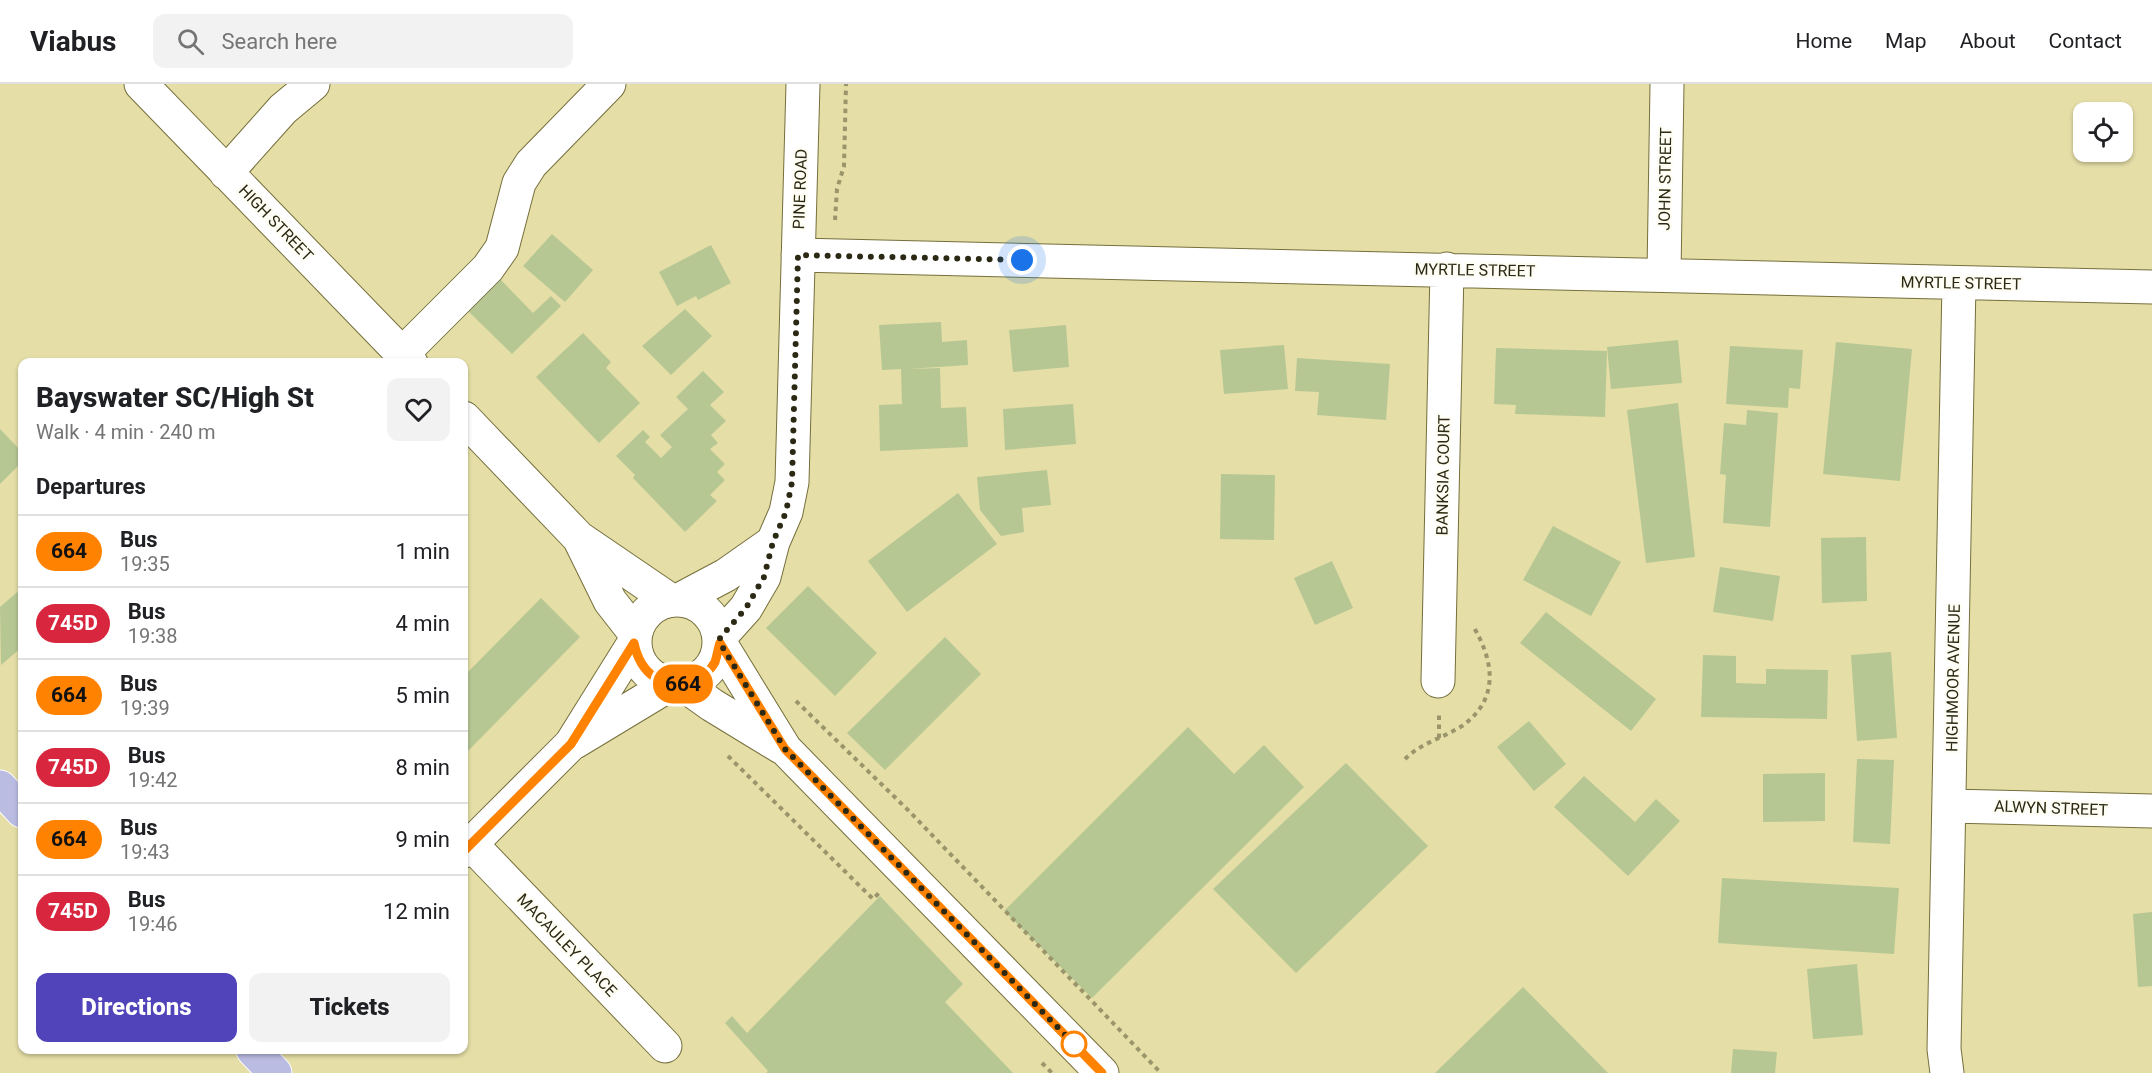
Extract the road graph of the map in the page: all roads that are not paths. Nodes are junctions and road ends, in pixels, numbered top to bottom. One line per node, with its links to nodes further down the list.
1 (141, 84): 6 (street, HIGH STREET)
2 (313, 84): 6 (street)
3 (609, 84): 13 (street)
4 (803, 84): 7 (street, PINE ROAD)
5 (1667, 84): 9 (street, JOHN STREET)
6 (226, 173): 12 (street, HIGH STREET)
7 (798, 255): 8 (street, MYRTLE STREET); 16 (street, PINE ROAD)
8 (1447, 269): 9 (street, MYRTLE STREET); 20 (street, BANKSIA COURT)
9 (1664, 274): 10 (street, MYRTLE STREET)
10 (1959, 283): 11 (street, MYRTLE STREET); 25 (street, HIGHMOOR AVENUE)
11 (2152, 287)
12 (405, 358)
13 (407, 358)
14 (468, 422): 15 (street)
15 (579, 538): 17 (street); 18 (street)
16 (773, 542): 17 (street); 19 (street, PINE ROAD)
17 (674, 600): 18 (street); 19 (street)
18 (635, 638): 21 (street); 22 (street)
19 (720, 641): 21 (street); 23 (street)
20 (1438, 681)
21 (677, 684): 22 (street); 23 (street)
22 (571, 744): 28 (street)
23 (785, 749): 31 (street)
24 (0, 787): 26 (main road)
25 (1950, 806): 27 (street, ALWYN STREET); 32 (street, HIGHMOOR AVENUE)
26 (18, 807)
27 (2152, 811)
28 (468, 847)
29 (468, 849): 30 (street, MACAULEY PLACE)
30 (665, 1046)
31 (1102, 1073)
32 (1947, 1073)

